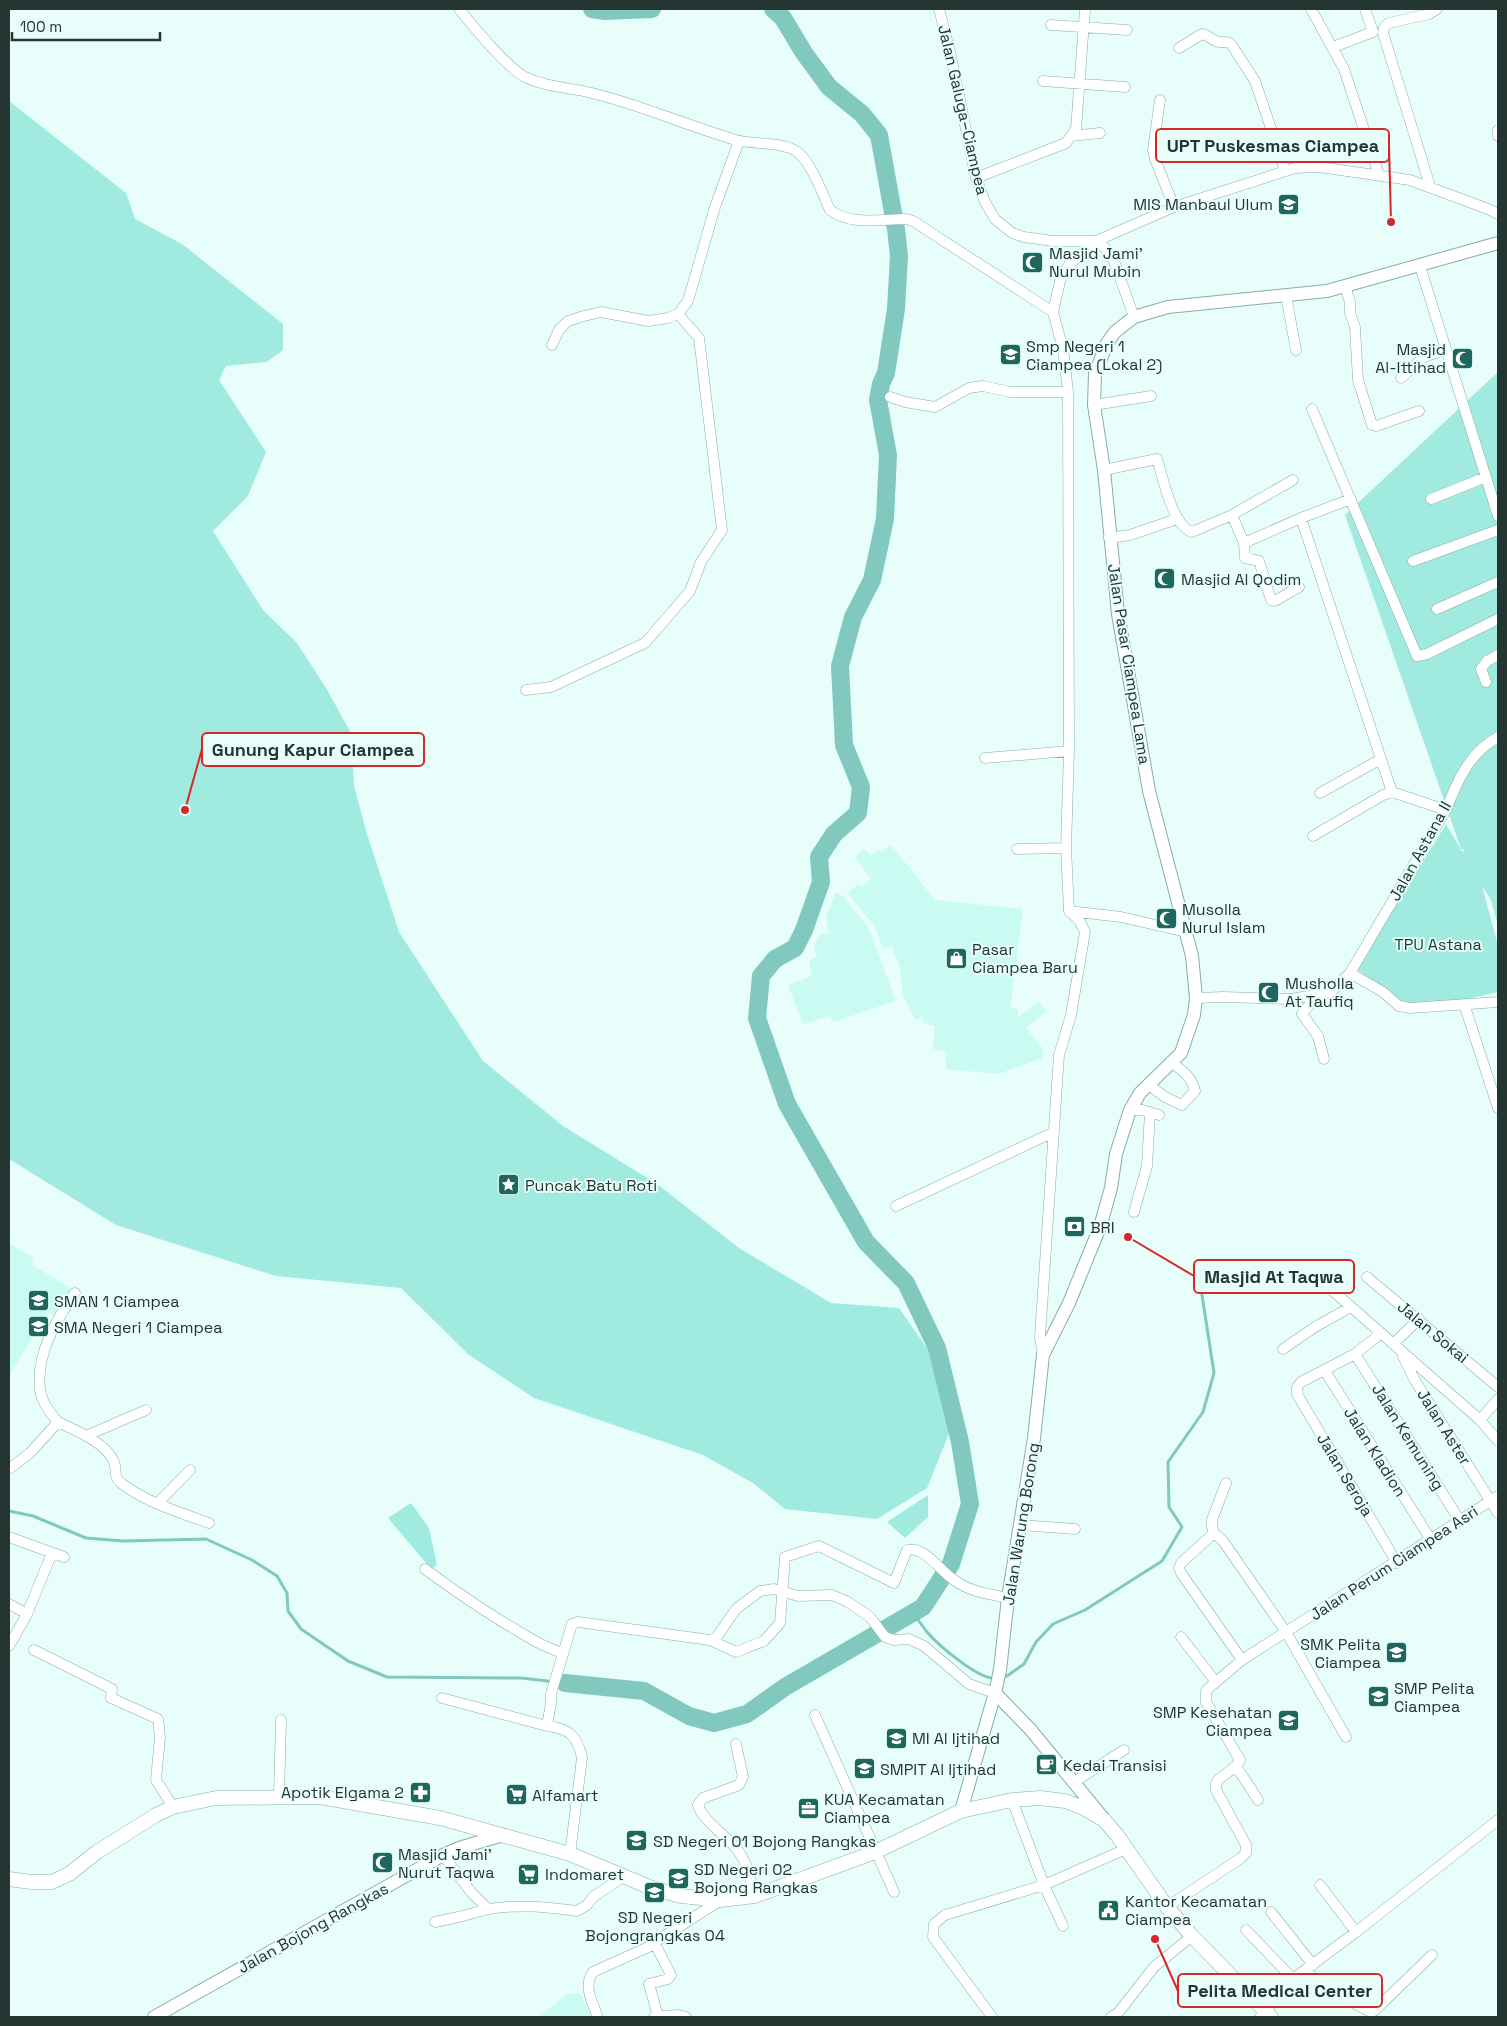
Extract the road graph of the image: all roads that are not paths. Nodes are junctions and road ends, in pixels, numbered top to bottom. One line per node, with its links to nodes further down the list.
1 (459, 9): 20 (street)
2 (939, 9): 23 (street, Jalan Galuga–Ciampea)
3 (1085, 9): 8 (street)
4 (1311, 9): 10 (street)
5 (1365, 9): 10 (street)
6 (1437, 9): 24 (street)
7 (1052, 24): 8 (street)
8 (1084, 26): 9 (street); 13 (street)
9 (1127, 30)
10 (1333, 47): 22 (street)
11 (1179, 48): 21 (street)
12 (1042, 81): 13 (street)
13 (1080, 83): 14 (street); 18 (street)
14 (1125, 87)
15 (1160, 100): 25 (street)
16 (1498, 130): 19 (street)
17 (1100, 133): 18 (street)
18 (1071, 136): 23 (street)
19 (1498, 136)
20 (739, 141): 33 (street); 34 (street)
21 (1285, 170): 22 (street, Jalan Galuga–Ciampea); 25 (street, Jalan Galuga–Ciampea)
22 (1379, 175): 24 (street, Jalan Galuga–Ciampea)
23 (976, 178): 28 (street, Jalan Galuga–Ciampea)
24 (1430, 186): 26 (street, Jalan Galuga–Ciampea)
25 (1174, 207): 28 (street, Jalan Galuga–Ciampea)
26 (1493, 207): 27 (street, Jalan Galuga–Ciampea)
27 (1498, 214)
28 (1097, 240): 33 (street); 35 (street)
29 (1498, 243): 30 (main road, Jalan Pasar Ciampea Lama)
30 (1420, 266): 31 (main road, Jalan Pasar Ciampea Lama); 37 (street)
31 (1345, 286): 32 (main road, Jalan Pasar Ciampea Lama); 45 (street)
32 (1286, 296): 35 (main road, Jalan Pasar Ciampea Lama); 38 (street)
33 (1053, 312): 40 (street)
34 (678, 314): 36 (street); 65 (street)
35 (1134, 317): 43 (main road, Jalan Pasar Ciampea Lama)
36 (552, 345)
37 (1446, 349): 39 (street); 47 (street)
38 (1296, 350)
39 (1402, 378)
40 (1068, 392): 42 (street); 67 (street)
41 (1151, 396): 43 (street)
42 (890, 397)
43 (1094, 405): 46 (main road, Jalan Pasar Ciampea Lama)
44 (1312, 409): 49 (street)
45 (1418, 412)
46 (1104, 470): 54 (street); 56 (main road, Jalan Pasar Ciampea Lama)
47 (1486, 477): 50 (street); 51 (street)
48 (1293, 480): 52 (street)
49 (1351, 499): 53 (street); 62 (street)
50 (1431, 499)
51 (1498, 513)
52 (1232, 515): 54 (street); 57 (street)
53 (1301, 518): 57 (street); 69 (street)
54 (1177, 519): 56 (street)
55 (1498, 530): 58 (street)
56 (1109, 538): 77 (main road, Jalan Pasar Ciampea Lama)
57 (1244, 543): 60 (street)
58 (1413, 561)
59 (1498, 582): 61 (street)
60 (1299, 587)
61 (1437, 609)
62 (1498, 619)
63 (1498, 656): 64 (street)
64 (1486, 682)
65 (526, 690)
66 (1498, 737): 72 (street, Jalan Astana II)
67 (1068, 751): 68 (street); 74 (street)
68 (986, 758)
69 (1381, 759): 70 (street); 71 (street)
70 (1392, 792): 72 (street); 73 (street)
71 (1320, 793)
72 (1446, 810): 78 (street, Jalan Astana II)
73 (1313, 836)
74 (1066, 848): 75 (street); 76 (street)
75 (1018, 849)
76 (1069, 911): 77 (street); 88 (street)
77 (1186, 932): 80 (main road, Jalan Pasar Ciampea Lama)
78 (1350, 973): 79 (street, Jalan Astana II); 82 (street)
79 (1319, 993): 80 (street); 83 (street)
80 (1196, 998): 84 (main road, Jalan Pasar Ciampea Lama)
81 (1498, 1002): 82 (street)
82 (1464, 1004): 86 (street)
83 (1324, 1059)
84 (1172, 1063): 85 (main road, Jalan Pasar Ciampea Lama); 85 (street)
85 (1149, 1085): 87 (main road, Jalan Pasar Ciampea Lama)
86 (1498, 1108)
87 (1130, 1110): 90 (street); 100 (main road, Jalan Pasar Ciampea Lama)
88 (1054, 1132): 89 (street); 100 (street)
89 (896, 1206)
90 (1134, 1212)
91 (1367, 1278): 95 (street, Jalan Sokai)
92 (1333, 1291): 94 (street)
93 (76, 1293): 106 (street)
94 (1351, 1307): 96 (street); 98 (street)
95 (1419, 1319): 97 (street); 102 (street, Jalan Sokai)
96 (1380, 1334): 97 (street); 99 (street)
97 (1396, 1348): 105 (street); 112 (street, Jalan Aster)
98 (1283, 1349)
99 (1355, 1354): 101 (street); 115 (street, Jalan Kemuning)
100 (1043, 1355): 117 (main road, Jalan Warung Borong)
101 (1325, 1371): 121 (street, Jalan Kladion); 124 (street, Jalan Seroja)
102 (1498, 1387)
103 (1498, 1399): 105 (street)
104 (146, 1410): 107 (street)
105 (1480, 1420): 108 (street)
106 (58, 1422): 107 (street); 109 (street)
107 (88, 1435): 113 (street)
108 (1498, 1441)
109 (9, 1469)
110 (190, 1470): 113 (street)
111 (1226, 1483): 119 (street)
112 (1494, 1498): 114 (street, Jalan Aster); 115 (street, Jalan Perum Ciampea Asri)
113 (157, 1504): 116 (street)
114 (1498, 1513)
115 (1460, 1521): 121 (street, Jalan Perum Ciampea Asri)
116 (209, 1523)
117 (1020, 1524): 118 (street); 127 (main road, Jalan Warung Borong)
118 (1075, 1529)
119 (1214, 1533): 130 (street); 136 (street)
120 (9, 1536): 122 (street)
121 (1429, 1536): 124 (street, Jalan Perum Ciampea Asri)
122 (52, 1553): 123 (street); 129 (street)
123 (64, 1557)
124 (1397, 1563): 130 (street, Jalan Perum Ciampea Asri)
125 (425, 1568): 135 (street)
126 (783, 1592): 127 (street); 132 (street); 132 (street); 138 (street)
127 (1008, 1598): 138 (main road, Jalan Warung Borong)
128 (9, 1604): 129 (street)
129 (26, 1614): 133 (street)
130 (1286, 1632): 136 (street, Jalan Perum Ciampea Asri); 143 (street)
131 (1181, 1637): 137 (street)
132 (710, 1640): 135 (street)
133 (9, 1646)
134 (34, 1650): 151 (street)
135 (563, 1653): 142 (street)
136 (1242, 1660): 137 (street, Jalan Perum Ciampea Asri)
137 (1215, 1681): 146 (street)
138 (996, 1693): 147 (main road); 152 (main road, Jalan Warung Borong)
139 (442, 1698): 142 (street)
140 (815, 1715): 157 (street)
141 (281, 1720): 148 (street)
142 (547, 1726): 158 (street)
143 (1346, 1737)
144 (736, 1744): 165 (street)
145 (1124, 1750): 147 (street)
146 (1236, 1766): 150 (street); 167 (street)
147 (1074, 1782): 153 (main road)
148 (279, 1796): 151 (highway); 155 (highway)
149 (1012, 1800): 152 (highway); 153 (highway); 162 (street)
150 (1258, 1800)
151 (174, 1807): 161 (highway)
152 (961, 1810): 157 (highway)
153 (1104, 1820): 156 (highway)
154 (1498, 1820): 173 (street)
155 (503, 1835): 158 (highway); 159 (main road, Jalan Bojong Rangkas)
156 (1126, 1849): 162 (street); 167 (highway)
157 (875, 1852): 164 (street); 165 (highway)
158 (570, 1854): 160 (highway)
159 (443, 1855): 168 (street); 182 (main road, Jalan Bojong Rangkas)
160 (624, 1876): 166 (highway); 168 (street)
161 (9, 1879)
162 (1044, 1885): 171 (street); 185 (street)
163 (1320, 1885): 173 (street)
164 (894, 1892)
165 (755, 1896): 166 (highway)
166 (721, 1900): 175 (street)
167 (1167, 1907): 174 (highway)
168 (488, 1909): 170 (street)
169 (1272, 1912): 177 (street)
170 (435, 1922)
171 (1063, 1926)
172 (1246, 1930): 178 (street)
173 (1356, 1932): 177 (street)
174 (1192, 1936): 180 (highway); 181 (street)
175 (655, 1944): 179 (street); 183 (street)
176 (1432, 1955): 177 (street)
177 (1309, 1968): 178 (street)
178 (1293, 1979): 180 (street)
179 (597, 2015)
180 (1265, 2015)
181 (1117, 2016)
182 (154, 2017)
183 (656, 2017): 184 (street)
184 (686, 2017)
185 (992, 2017)

